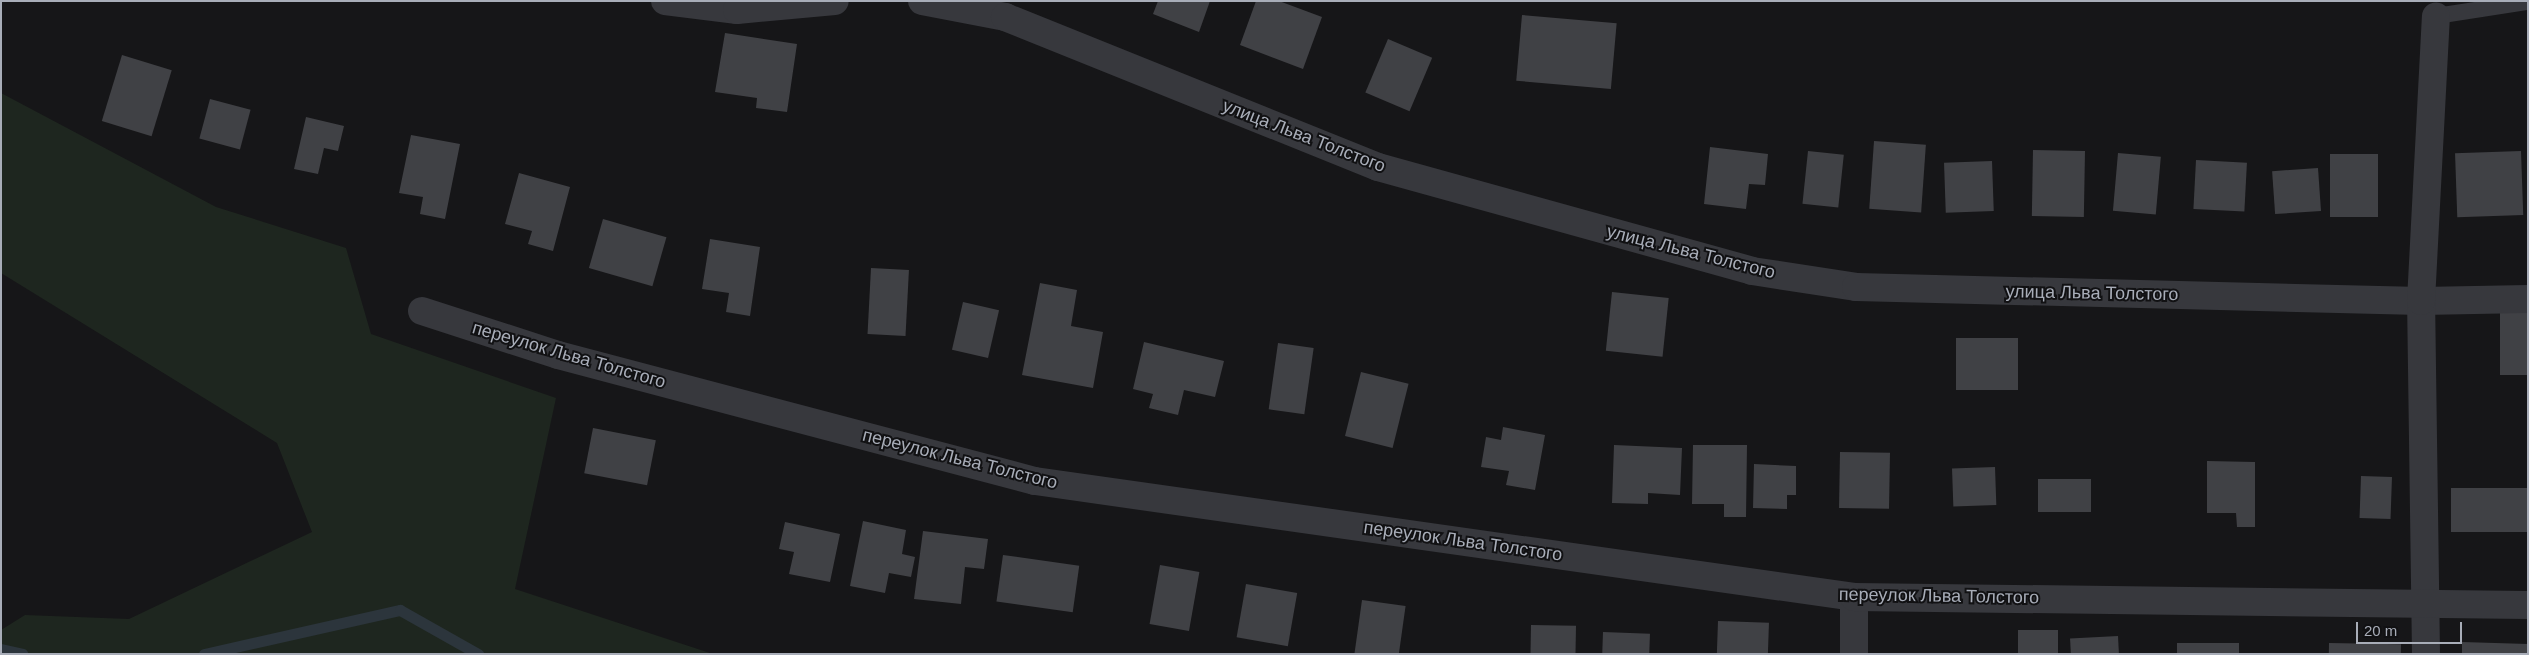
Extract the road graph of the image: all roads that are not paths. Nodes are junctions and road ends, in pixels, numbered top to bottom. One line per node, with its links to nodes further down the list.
1 (665, 1): 2 (street)
2 (835, 1)
3 (922, 1): 7 (street, улица Льва Толстого)
4 (2528, 2): 5 (lane)
5 (2436, 16): 7 (street)
6 (2528, 299): 7 (street, улица Льва Толстого)
7 (2421, 300): 10 (street)
8 (422, 311): 9 (street, переулок Льва Толстого)
9 (1854, 596): 10 (street, переулок Льва Толстого); 12 (street)
10 (2427, 603): 11 (street, переулок Льва Толстого); 13 (street)
11 (2528, 605)
12 (1854, 654)
13 (2426, 654)

